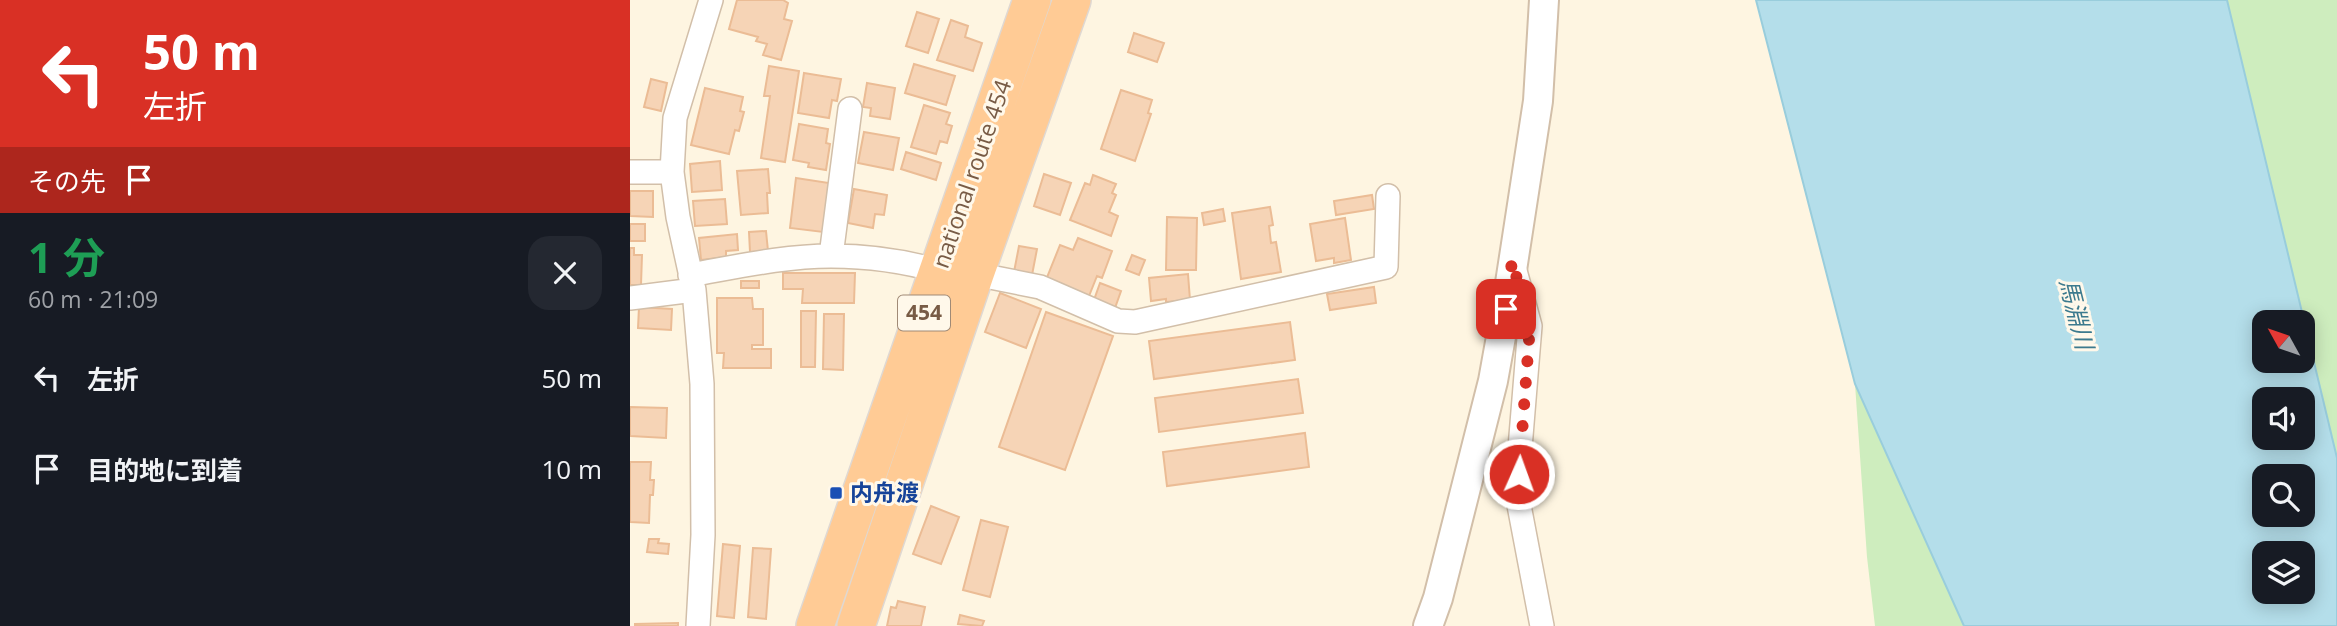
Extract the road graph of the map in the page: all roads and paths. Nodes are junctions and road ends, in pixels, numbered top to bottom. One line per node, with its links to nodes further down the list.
1 (711, 0): 7 (street)
2 (1032, 0): 11 (highway, national route 454 / 454)
3 (1072, 0): 12 (highway, national route 454 / 454)
4 (1544, 0): 10 (street)
5 (850, 109): 9 (street)
6 (630, 172): 7 (street)
7 (672, 172): 13 (street)
8 (1388, 196): 12 (street)
9 (831, 256): 11 (street); 13 (street)
10 (1512, 261): 18 (street); 19 (street)
11 (939, 271): 16 (highway, national route 454 / 454)
12 (975, 274): 17 (highway, national route 454 / 454)
13 (692, 282): 14 (street); 15 (street)
14 (630, 298)
15 (698, 626)
16 (815, 626)
17 (856, 626)
18 (1428, 626)
19 (1542, 626)

